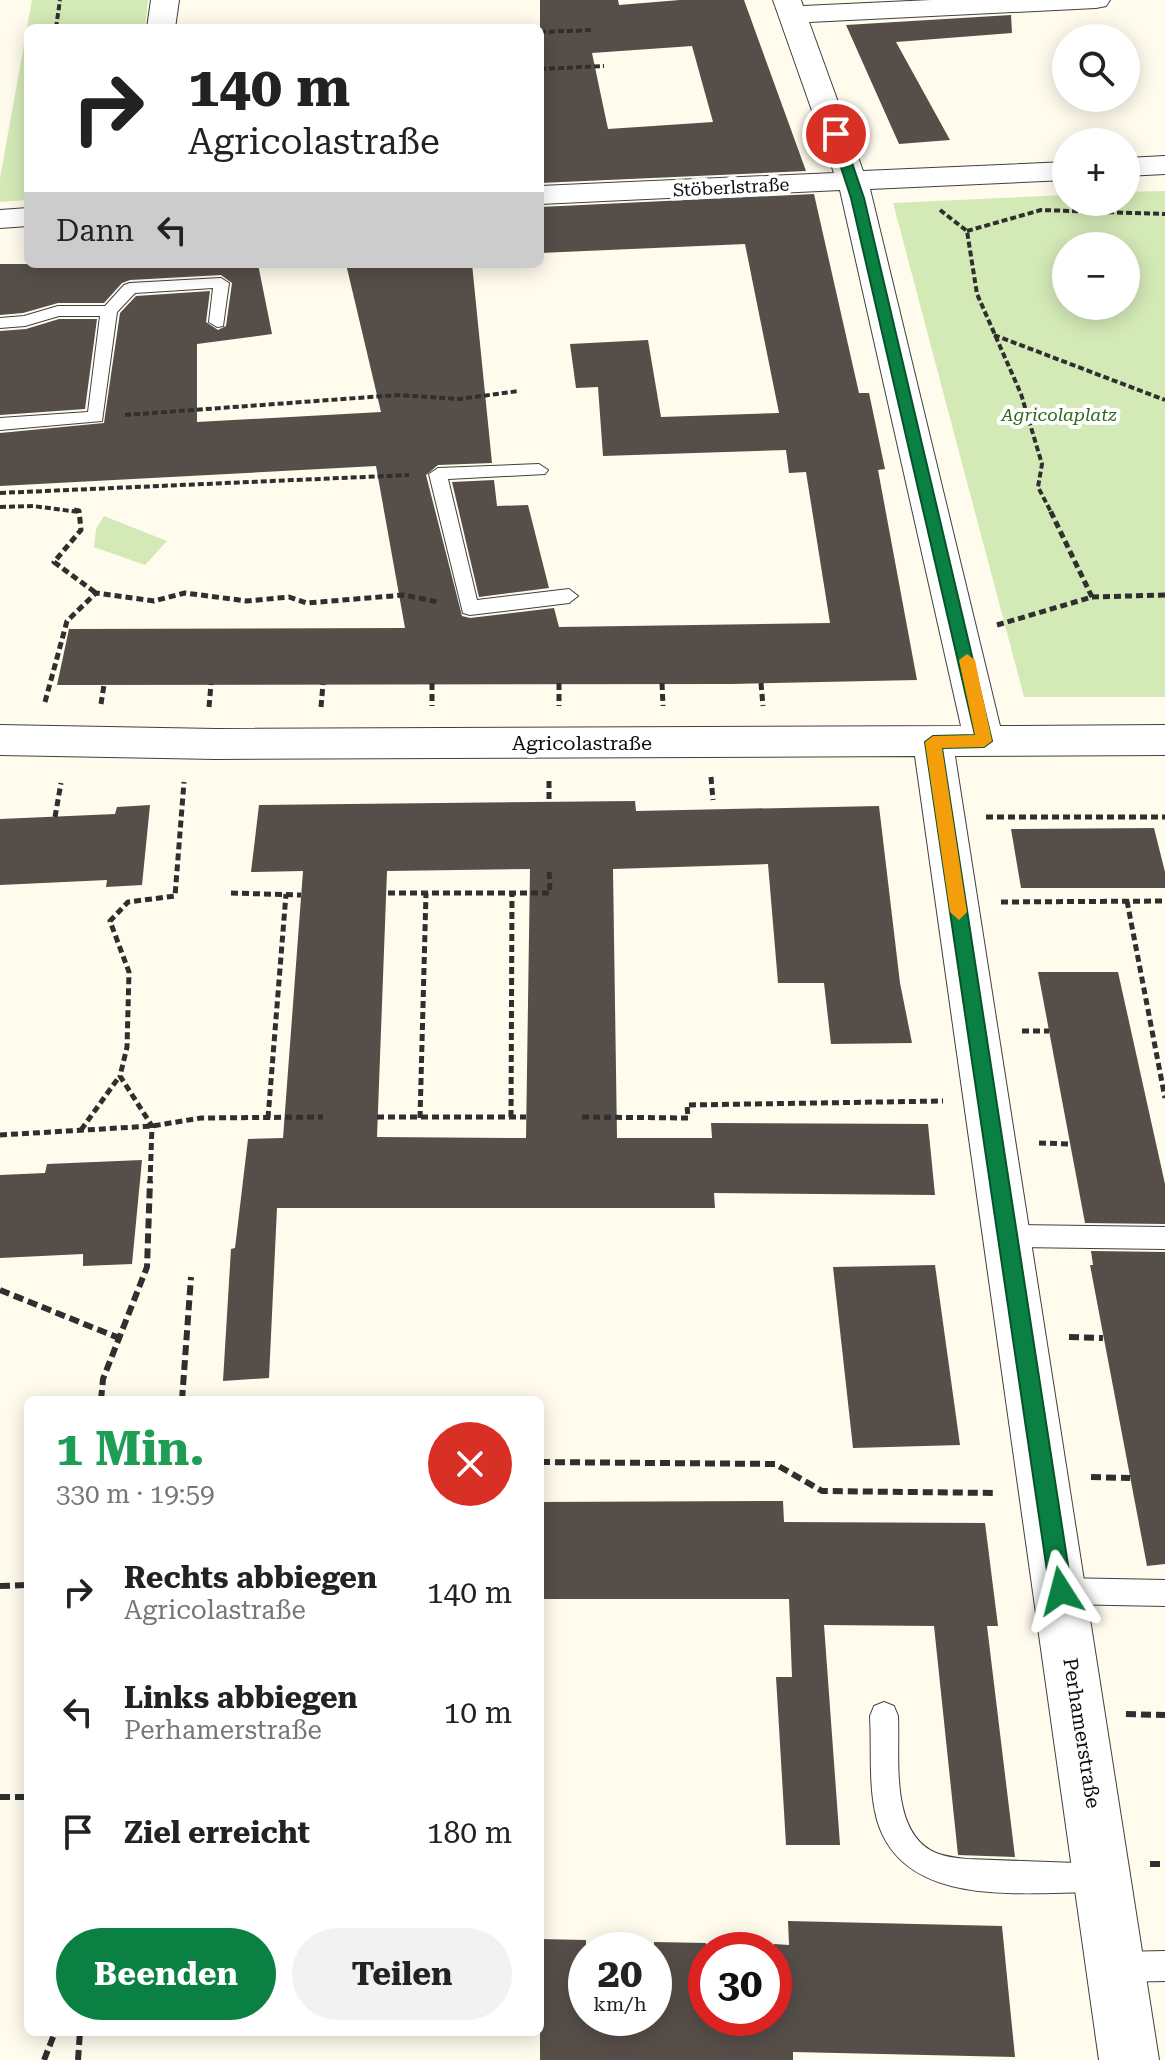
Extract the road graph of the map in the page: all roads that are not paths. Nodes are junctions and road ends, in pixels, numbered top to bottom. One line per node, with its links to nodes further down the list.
1 (165, 0): 4 (street)
2 (1096, 0): 3 (street)
3 (790, 8): 8 (street)
4 (162, 24)
5 (1165, 165): 6 (street)
6 (1140, 166)
7 (1052, 172): 8 (street, Stöberlstraße)
8 (853, 181): 9 (street, Stöberlstraße); 20 (street)
9 (544, 195)
10 (24, 217): 11 (street)
11 (0, 219)
12 (109, 311): 13 (lane); 14 (lane); 15 (lane)
13 (217, 322)
14 (0, 323)
15 (0, 424)
16 (539, 470): 17 (lane)
17 (569, 596)
18 (18, 739): 21 (street, Agricolastraße)
19 (1165, 740): 20 (street, Agricolastraße)
20 (984, 741): 21 (street, Agricolastraße)
21 (933, 742): 22 (street, Perhamerstraße)
22 (1007, 1236): 23 (lane); 24 (street, Perhamerstraße)
23 (1165, 1238)
24 (1061, 1591): 25 (lane); 27 (street, Perhamerstraße)
25 (1165, 1593)
26 (884, 1716): 27 (lane)
27 (1104, 1878): 28 (street, Perhamerstraße)
28 (1142, 1967): 29 (street, Perhamerstraße)
29 (1129, 2060)

